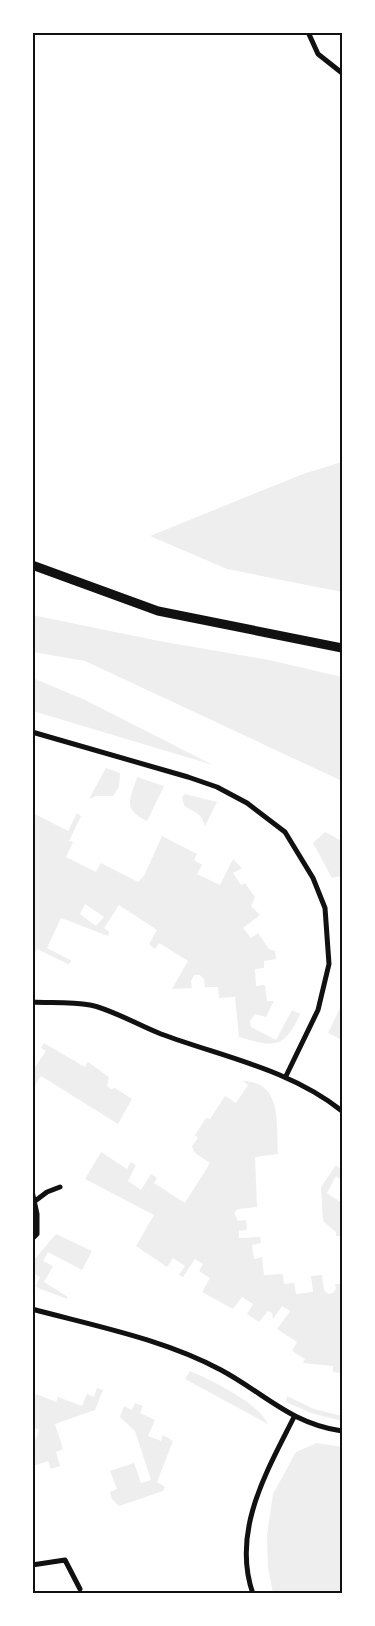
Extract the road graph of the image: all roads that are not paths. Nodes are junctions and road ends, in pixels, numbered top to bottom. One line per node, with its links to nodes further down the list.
1 (308, 32): 2 (street)
2 (342, 73)
3 (32, 564): 4 (street)
4 (342, 648)
5 (32, 732): 7 (street)
6 (32, 1002): 7 (street)
7 (286, 1076): 8 (street)
8 (342, 1111)
9 (60, 1187): 11 (street)
10 (32, 1191): 11 (street)
11 (36, 1201): 12 (street)
12 (32, 1239)
13 (32, 1309): 14 (street)
14 (294, 1417): 15 (street); 18 (street)
15 (342, 1431)
16 (32, 1565): 17 (street)
17 (80, 1589)
18 (253, 1594)

